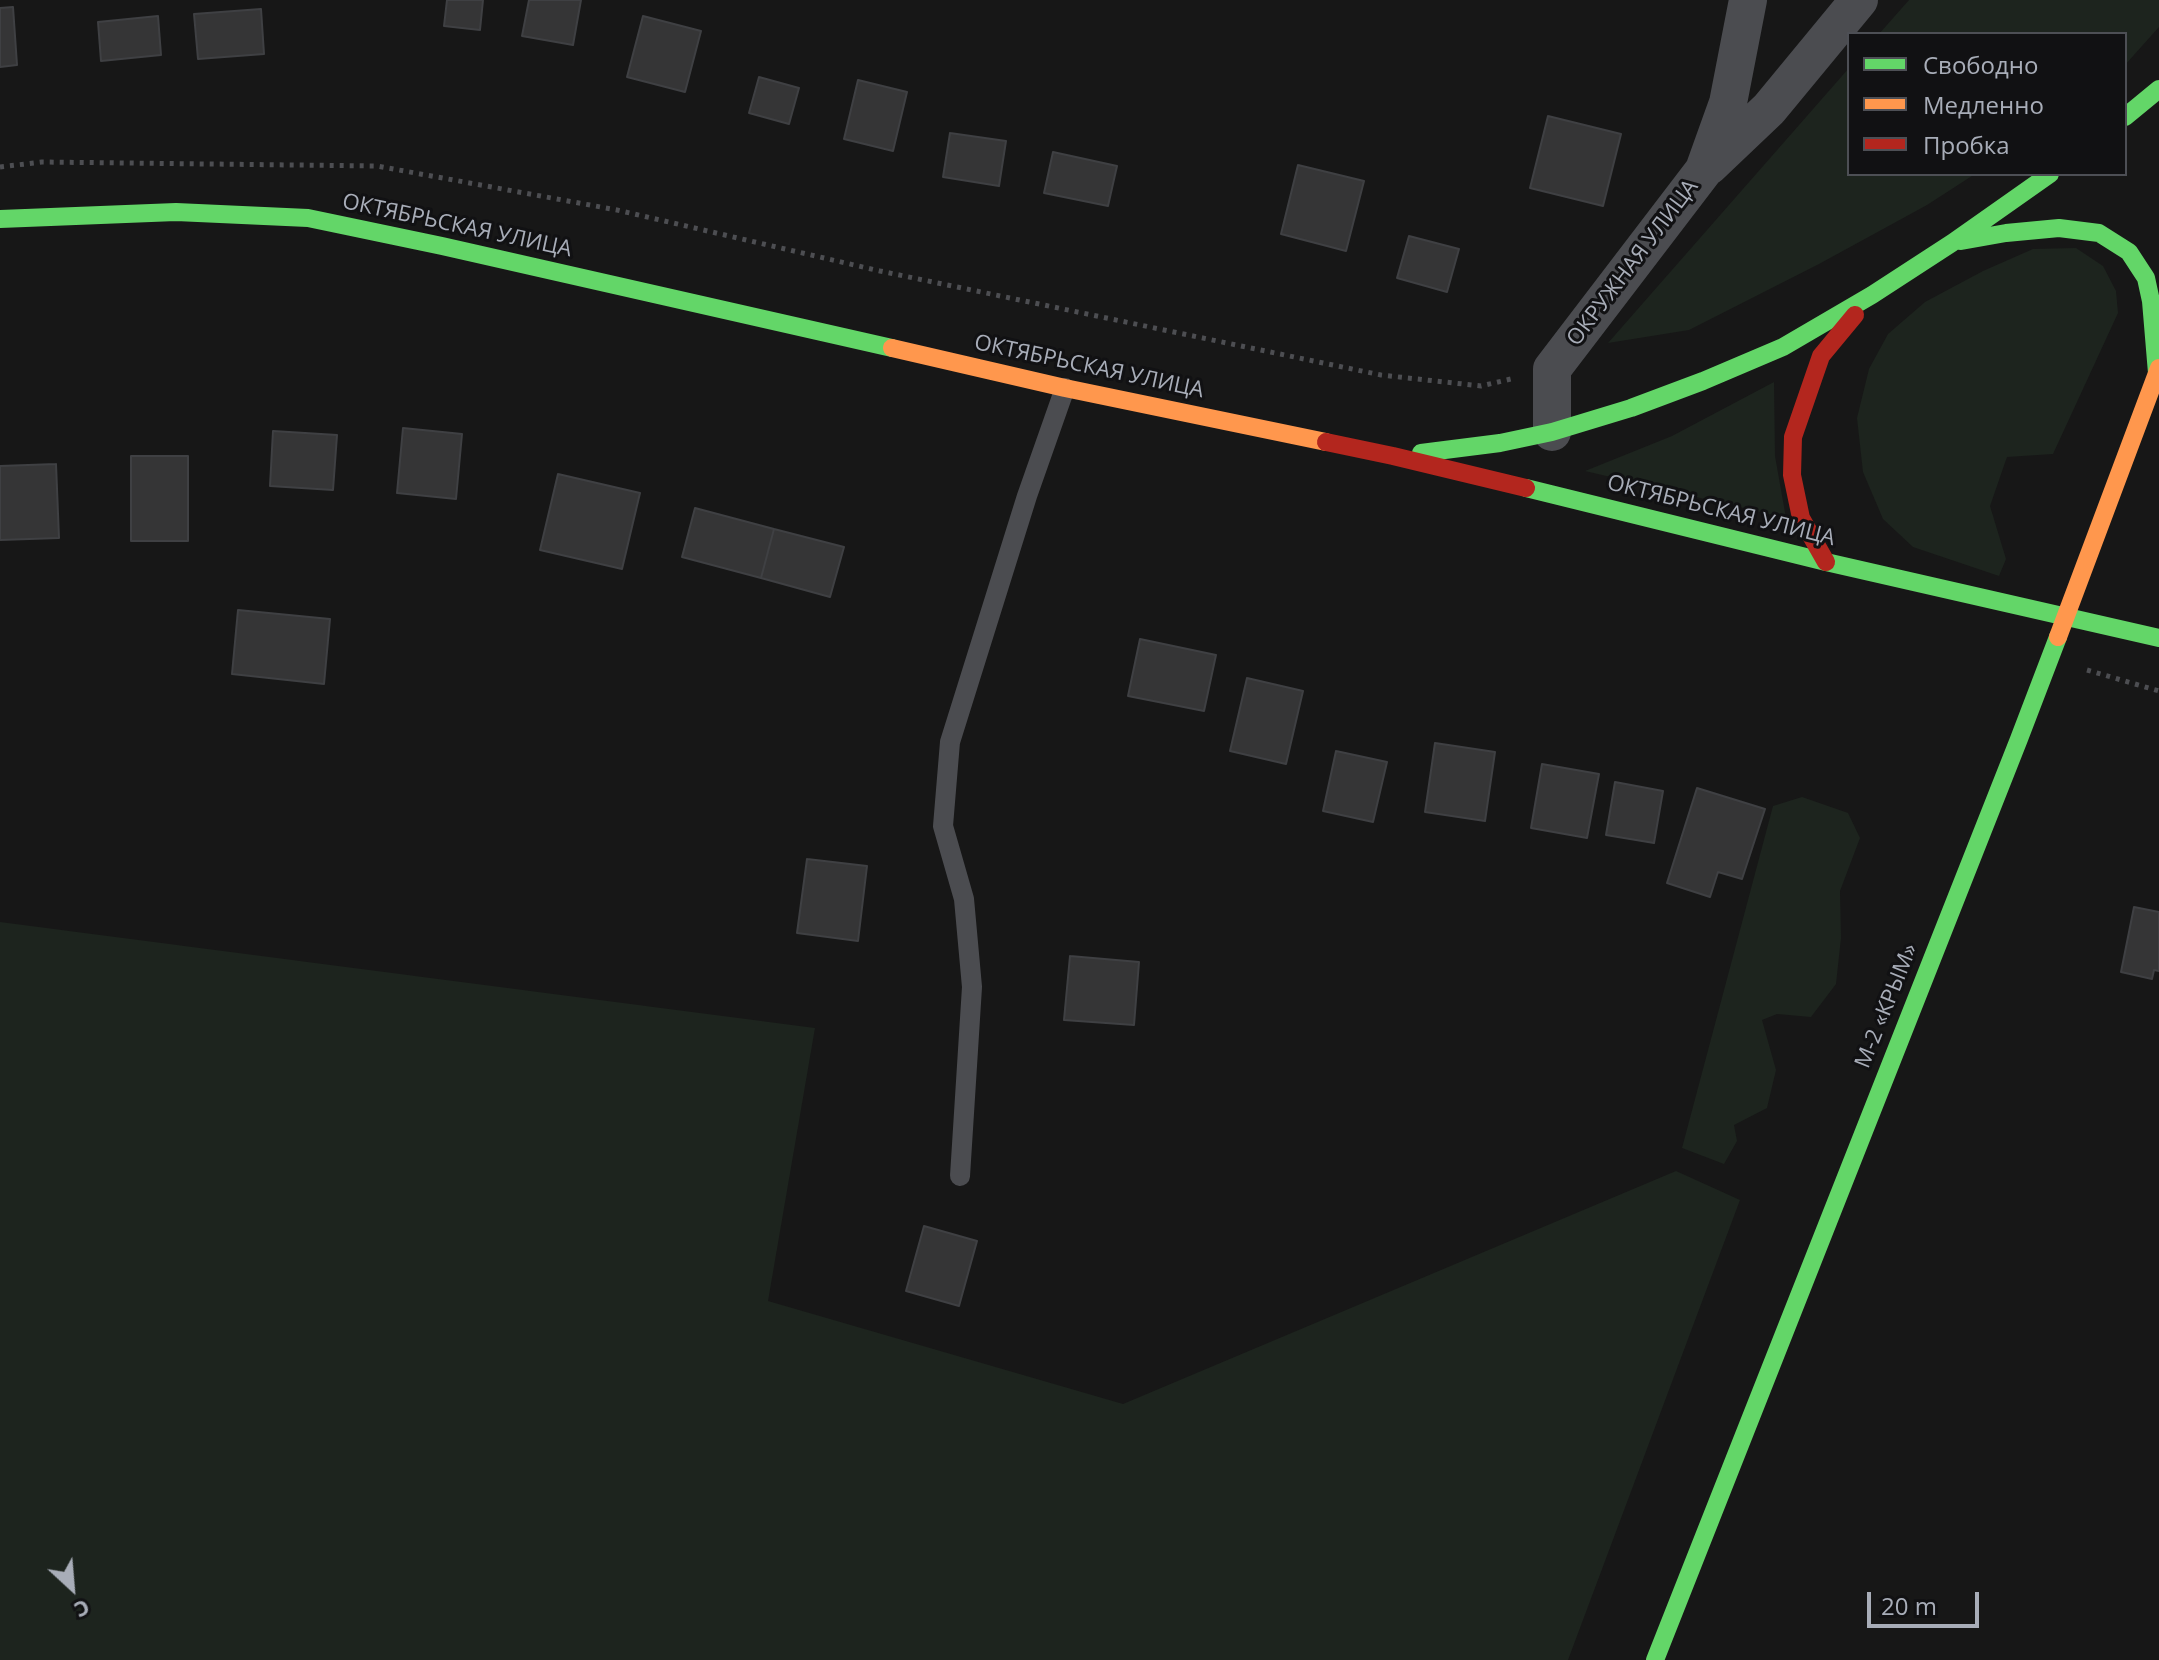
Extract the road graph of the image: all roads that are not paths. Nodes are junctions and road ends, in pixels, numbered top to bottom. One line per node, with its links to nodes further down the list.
1 (1748, 0): 5 (street, ОКРУЖНАЯ УЛИЦА)
2 (1859, 0): 5 (street)
3 (2159, 89): 4 (main road)
4 (2127, 115)
5 (1704, 170): 12 (street, ОКРУЖНАЯ УЛИЦА)
6 (2047, 176): 8 (main road)
7 (0, 219): 11 (main road, ОКТЯБРЬСКАЯ УЛИЦА)
8 (1952, 243): 9 (main road); 10 (main road)
9 (1872, 295): 12 (main road); 14 (main road)
10 (2158, 371): 17 (main road, М-2 «КРЫМ»)
11 (1065, 388): 13 (main road, ОКТЯБРЬСКАЯ УЛИЦА); 16 (lane)
12 (1552, 432): 13 (main road)
13 (1393, 456): 14 (main road, ОКТЯБРЬСКАЯ УЛИЦА)
14 (1826, 562): 15 (main road, ОКТЯБРЬСКАЯ УЛИЦА)
15 (2159, 638)
16 (960, 1176)
17 (1655, 1660)

